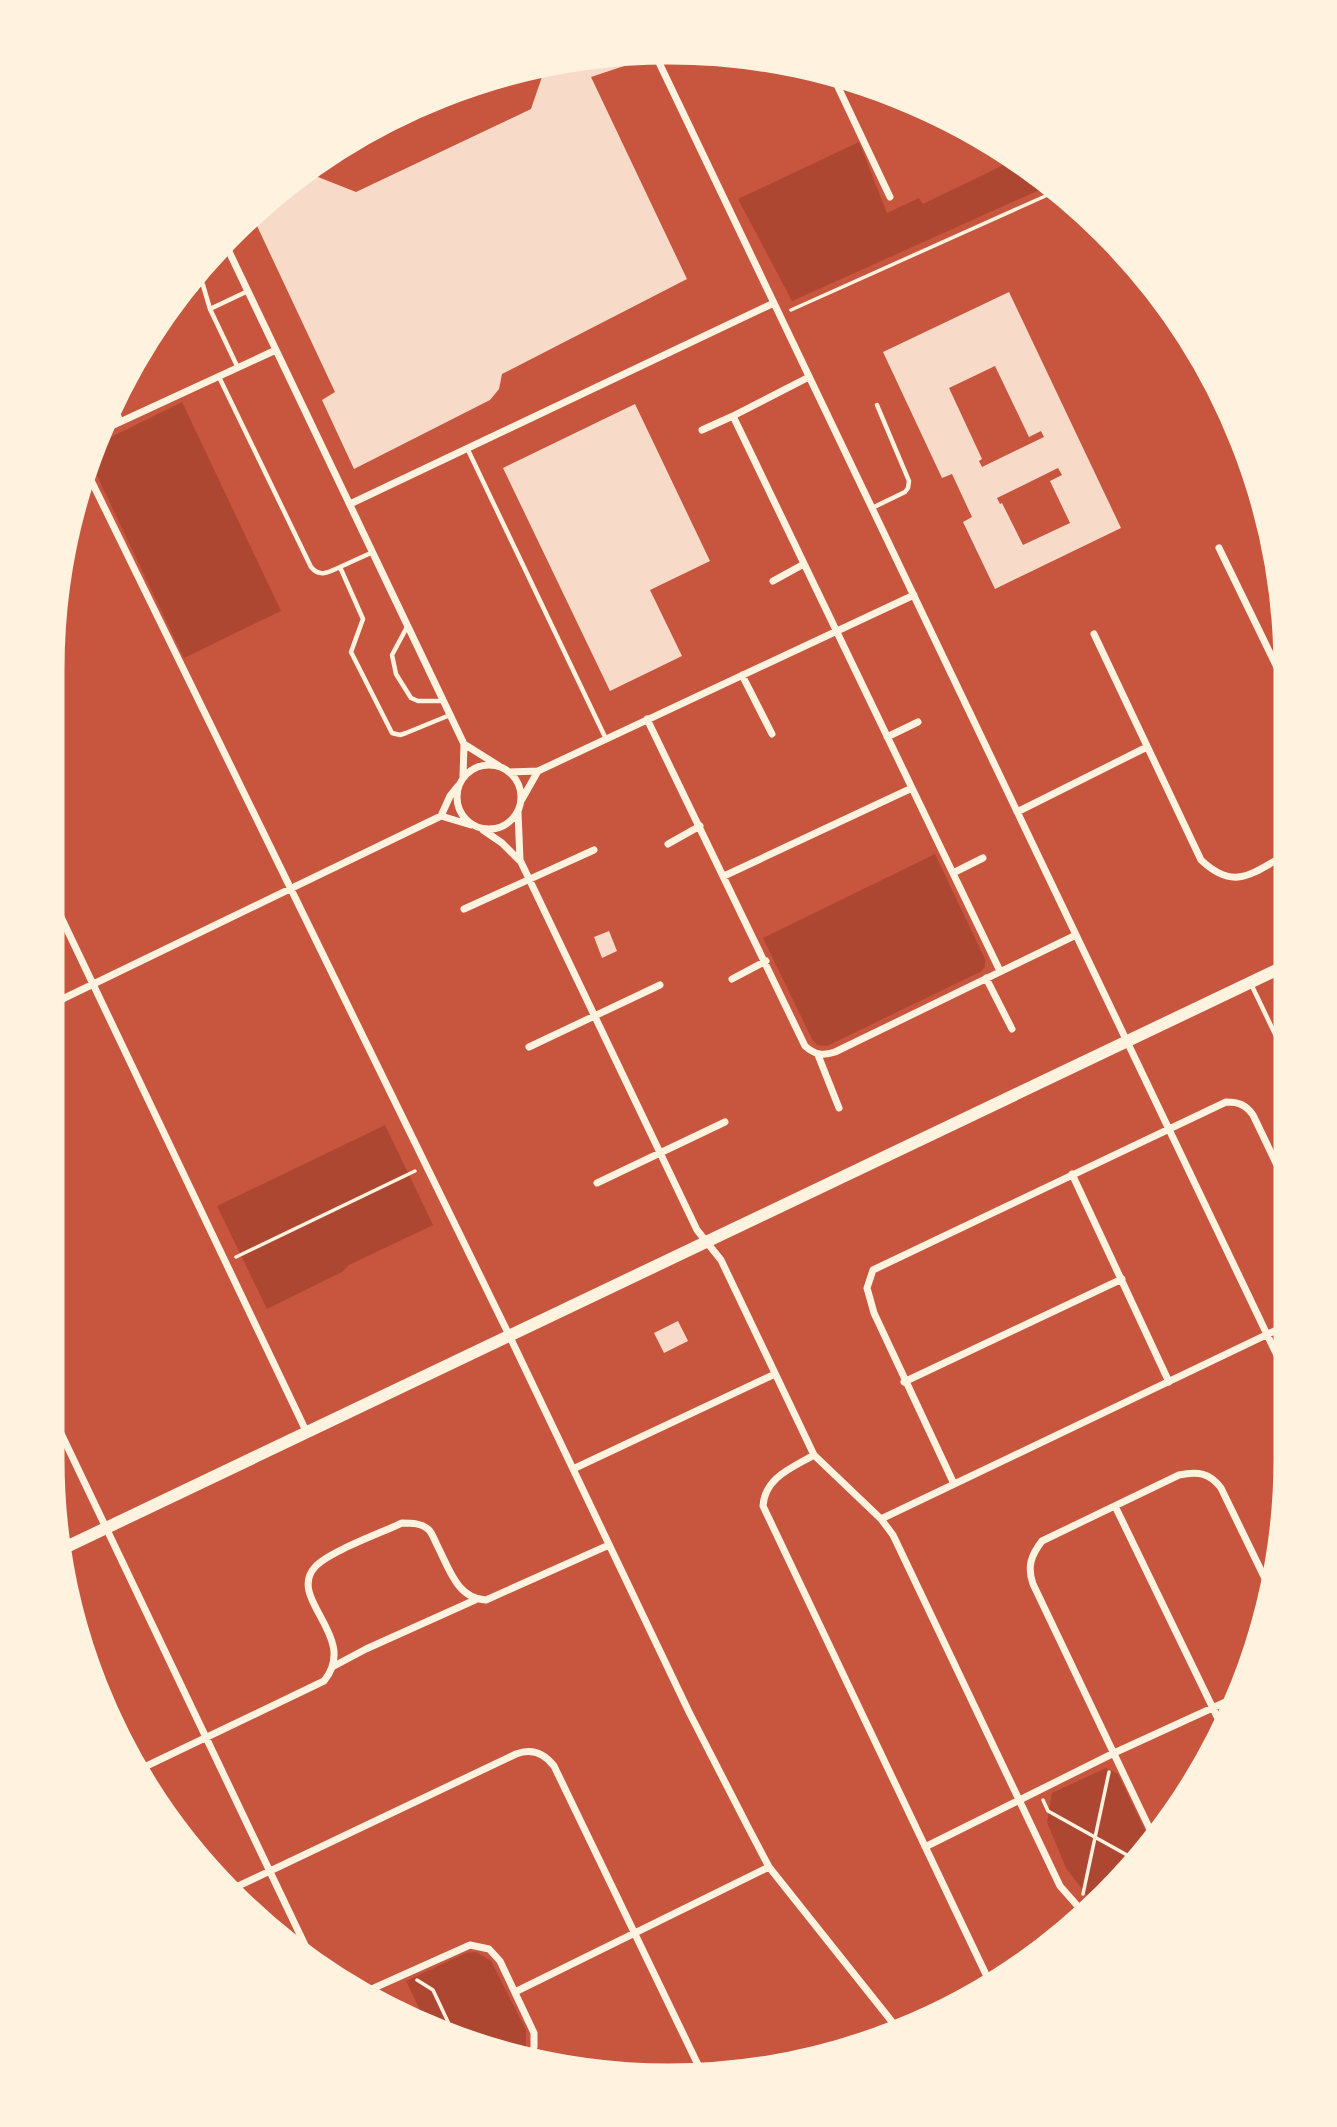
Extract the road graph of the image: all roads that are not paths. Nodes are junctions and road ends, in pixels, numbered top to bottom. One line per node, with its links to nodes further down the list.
1 (658, 60): 7 (street)
2 (836, 83): 3 (street)
3 (890, 197)
4 (228, 249): 6 (street)
5 (201, 279): 8 (lane)
6 (248, 291): 8 (lane); 9 (street)
7 (774, 303): 12 (street); 19 (street)
8 (210, 309): 10 (lane)
9 (276, 350): 10 (street); 21 (street)
10 (238, 368): 11 (street)
11 (219, 377): 16 (street); 26 (lane)
12 (809, 377): 15 (street); 22 (street)
13 (877, 404): 22 (lane)
14 (116, 413): 16 (street)
15 (733, 416): 18 (street); 25 (street)
16 (120, 421): 17 (street)
17 (110, 426)
18 (702, 430)
19 (468, 450): 21 (street); 40 (lane)
20 (90, 479): 63 (street)
21 (350, 504): 24 (street)
22 (872, 508): 28 (street)
23 (1219, 548): 32 (street)
24 (373, 552): 26 (lane); 29 (street)
25 (804, 564): 27 (street); 30 (street)
26 (340, 567): 35 (lane)
27 (773, 581)
28 (914, 595): 30 (street); 50 (street)
29 (407, 627): 34 (street); 34 (lane)
30 (836, 631): 33 (street); 39 (street)
31 (1094, 634): 42 (street)
32 (1278, 669)
33 (742, 675): 36 (street); 38 (street)
34 (443, 701): 35 (street)
35 (450, 715): 41 (street)
36 (647, 719): 40 (street); 53 (street)
37 (918, 722): 39 (street)
38 (772, 734)
39 (887, 737): 47 (street)
40 (606, 739): 44 (street)
41 (464, 744): 43 (street); 46 (street)
42 (1147, 747): 50 (street); 58 (street)
43 (499, 766): 45 (street); 46 (street)
44 (538, 771): 45 (street); 48 (street)
45 (509, 772): 48 (street)
46 (461, 781): 51 (street); 52 (street)
47 (912, 788): 60 (street); 61 (street)
48 (521, 802): 49 (street)
49 (518, 812): 54 (street); 59 (street)
50 (1017, 812): 66 (street)
51 (441, 816): 52 (street); 63 (street)
52 (471, 825): 54 (street)
53 (700, 826): 55 (street); 61 (street)
54 (481, 829): 59 (street)
55 (668, 844)
56 (594, 850): 62 (street)
57 (983, 858): 60 (street)
58 (1278, 858)
59 (520, 860): 62 (street)
60 (953, 873): 69 (street)
61 (724, 876): 67 (street)
62 (529, 879): 64 (street); 76 (street)
63 (289, 887): 73 (street); 93 (street)
64 (464, 909)
65 (60, 915): 73 (street)
66 (1076, 935): 69 (street); 79 (street)
67 (766, 961): 71 (street); 81 (street)
68 (1278, 969): 72 (street)
69 (1000, 971): 70 (street)
70 (986, 978): 77 (street); 81 (street)
71 (732, 979)
72 (1250, 983): 78 (lane); 79 (street)
73 (93, 984): 75 (street); 99 (street)
74 (660, 985): 76 (street)
75 (60, 1000)
76 (594, 1016): 80 (street); 85 (street)
77 (1013, 1029)
78 (1278, 1041)
79 (1127, 1042): 84 (street); 89 (street)
80 (529, 1047)
81 (818, 1055): 82 (street)
82 (839, 1108)
83 (726, 1122): 85 (street)
84 (1169, 1128): 86 (street); 87 (street); 92 (street)
85 (661, 1153): 88 (street); 89 (street)
86 (1278, 1167)
87 (1072, 1174): 90 (street); 96 (street)
88 (597, 1184)
89 (708, 1243): 93 (street); 95 (street)
90 (1122, 1279): 96 (street); 97 (street)
91 (1278, 1330): 92 (street)
92 (1267, 1335): 94 (street); 97 (street)
93 (510, 1336): 99 (street); 101 (street)
94 (1278, 1358)
95 (775, 1374): 100 (street); 101 (street)
96 (904, 1382): 102 (street)
97 (1169, 1382): 102 (street)
98 (60, 1431): 105 (street)
99 (307, 1433): 105 (street)
100 (814, 1455): 104 (street); 119 (street)
101 (573, 1469): 106 (street)
102 (954, 1485): 104 (street)
103 (1115, 1506): 108 (street); 112 (street); 115 (street)
104 (881, 1519): 117 (street)
105 (106, 1528): 107 (street); 114 (street)
106 (609, 1545): 109 (street); 120 (street)
107 (66, 1547)
108 (1265, 1581)
109 (475, 1600): 110 (street); 110 (street)
110 (334, 1666): 114 (street)
111 (1226, 1702): 112 (street)
112 (1213, 1709): 113 (street); 115 (street)
113 (1219, 1720)
114 (206, 1738): 116 (street); 121 (street)
115 (1114, 1753): 117 (street); 118 (street)
116 (144, 1767)
117 (1019, 1802): 119 (street); 123 (street)
118 (1151, 1831)
119 (925, 1847): 126 (street)
120 (769, 1867): 124 (street); 129 (street)
121 (270, 1872): 122 (street); 124 (street); 125 (street)
122 (236, 1887)
123 (1080, 1908)
124 (635, 1934): 128 (street); 131 (street)
125 (306, 1948)
126 (987, 1977)
127 (370, 1990): 128 (street)
128 (514, 1992): 130 (street)
129 (894, 2024)
130 (532, 2052)
131 (699, 2066)

